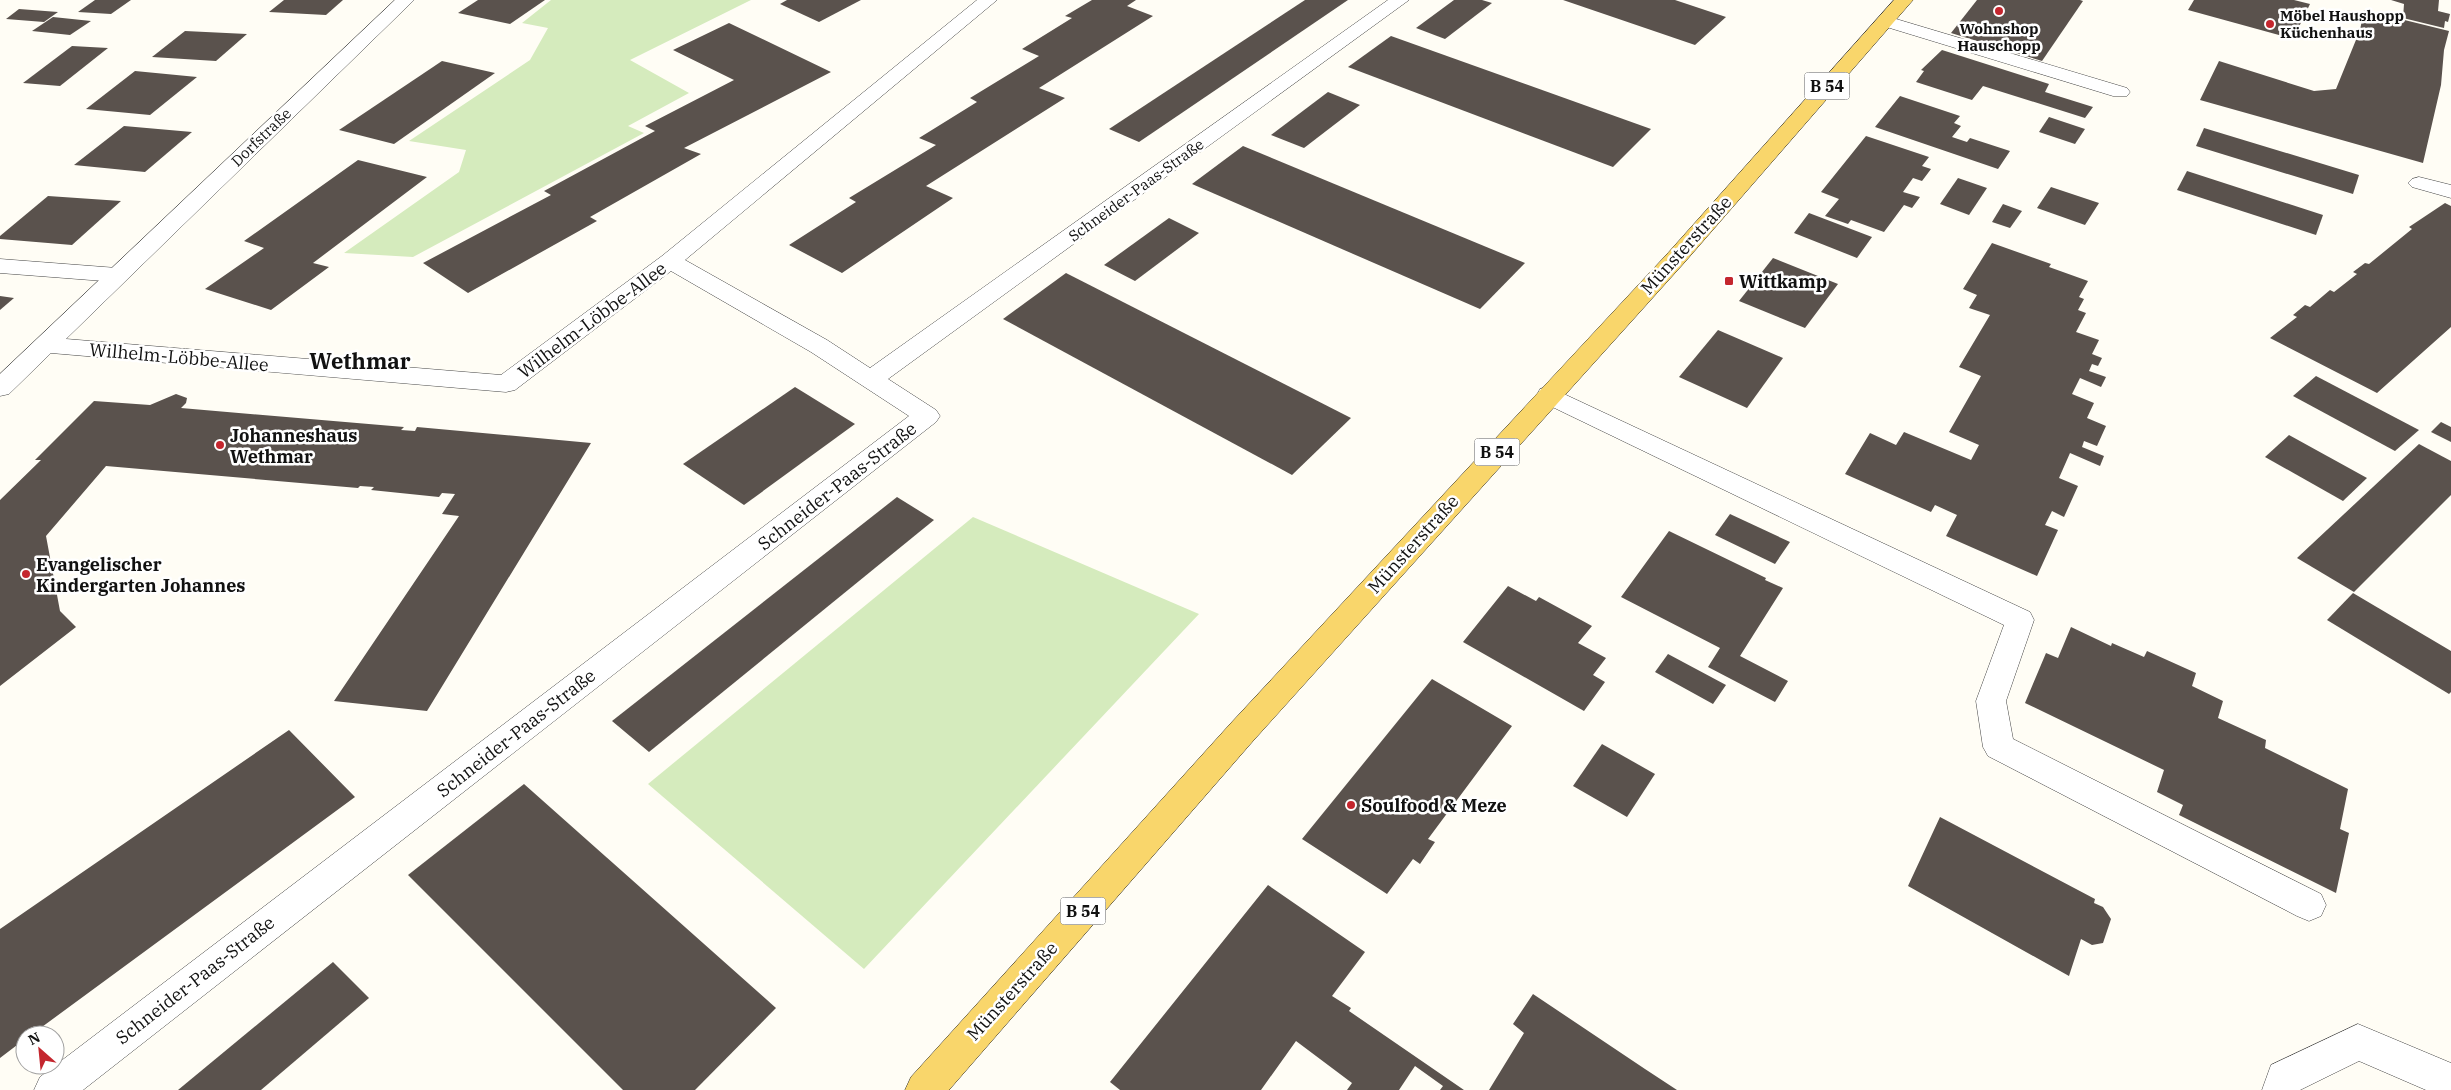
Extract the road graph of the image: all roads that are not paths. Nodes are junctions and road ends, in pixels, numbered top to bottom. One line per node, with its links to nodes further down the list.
1 (405, 0): 11 (street, Dorfstraße)
2 (988, 0): 9 (street, Wilhelm-Löbbe-Allee)
3 (1400, 0): 13 (street, Schneider-Paas-Straße)
4 (1904, 0): 5 (main road, Münsterstraße / B 54)
5 (1886, 21): 6 (street); 15 (main road, Münsterstraße / B 54)
6 (2120, 92)
7 (2419, 183): 8 (street)
8 (2451, 192)
9 (670, 261): 12 (street, Wilhelm-Löbbe-Allee); 13 (street, Schneider-Paas-Straße)
10 (0, 266): 11 (street)
11 (117, 274): 12 (street, Dorfstraße)
12 (45, 345): 14 (street, Dorfstraße)
13 (871, 379): 19 (street, Schneider-Paas-Straße)
14 (0, 388)
15 (1548, 395): 16 (street); 18 (main road, Münsterstraße / B 54)
16 (2309, 905)
17 (2451, 1082): 20 (street)
18 (937, 1086)
19 (53, 1090)
20 (2281, 1090)

